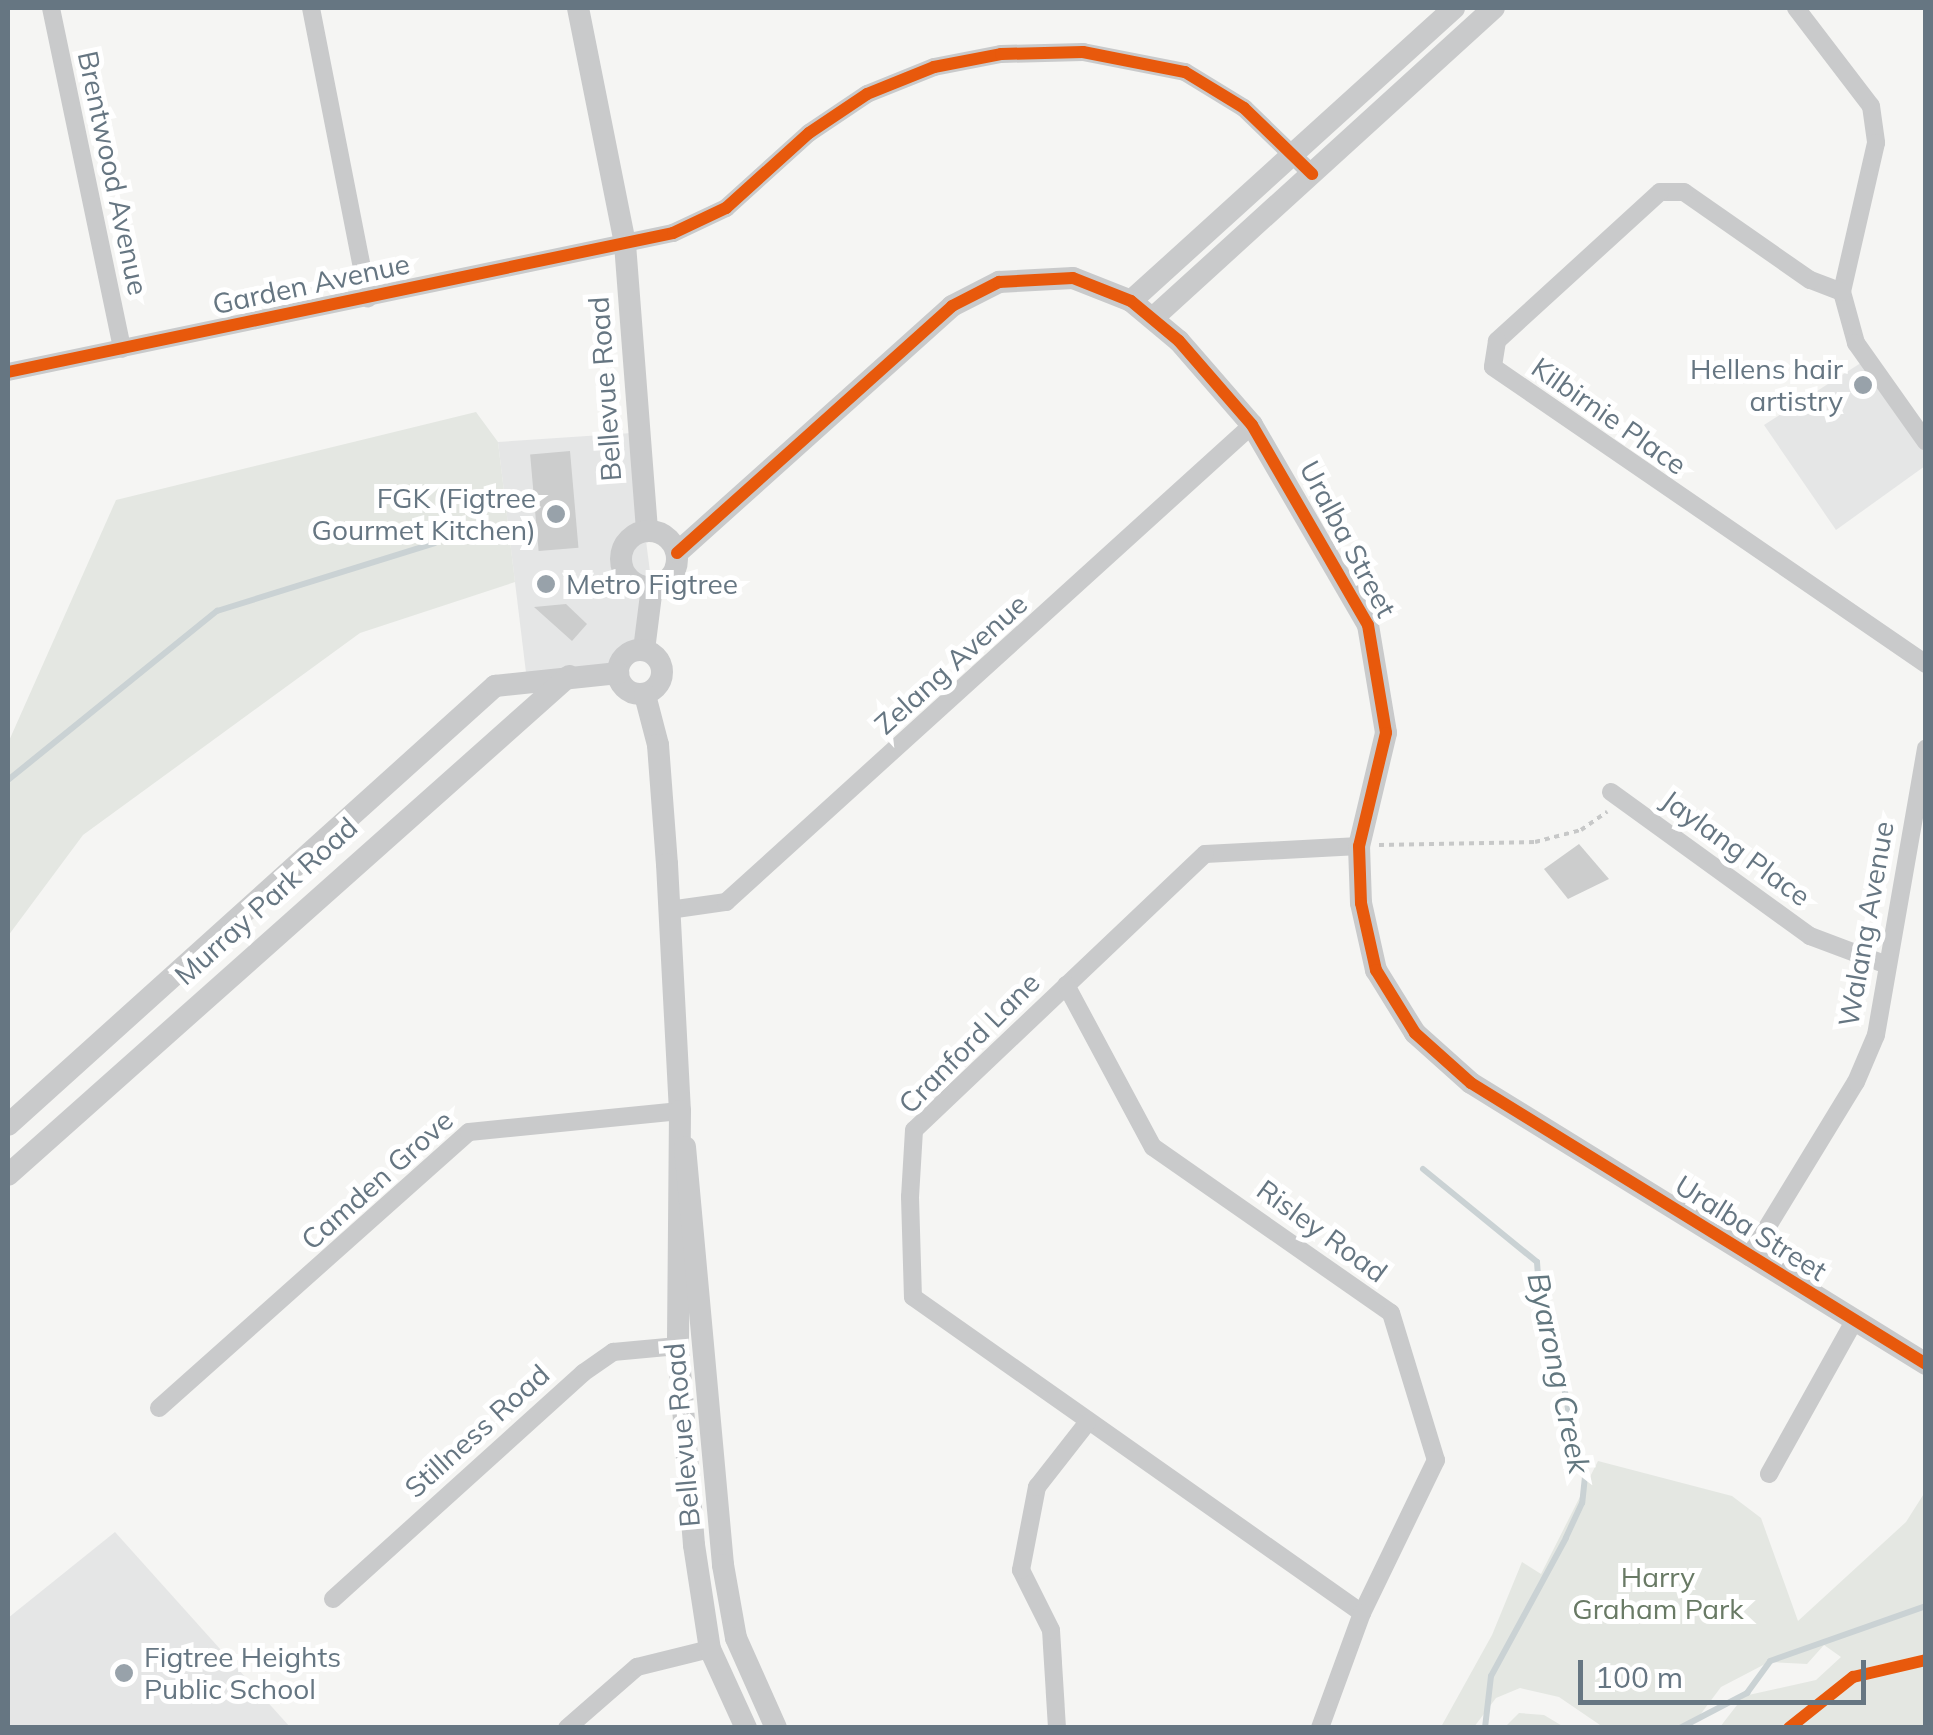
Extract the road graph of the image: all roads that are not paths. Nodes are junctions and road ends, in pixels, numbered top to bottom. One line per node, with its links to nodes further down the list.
1 (51, 8): 14 (street, Brentwood Avenue)
2 (311, 8): 11 (street)
3 (578, 8): 9 (street, Bellevue Road)
4 (1454, 8): 7 (street)
5 (1494, 8): 8 (street)
6 (1796, 8): 10 (street)
7 (1293, 154): 8 (street, Garden Avenue); 9 (street, Garden Avenue); 12 (street)
8 (1312, 174): 13 (street)
9 (624, 244): 11 (street, Garden Avenue); 18 (street, Bellevue Road)
10 (1842, 292): 17 (street); 22 (street, Kilbirnie Place)
11 (368, 298): 14 (street, Garden Avenue)
12 (1131, 301): 13 (street, Uralba Street); 19 (street, Uralba Street)
13 (1154, 318): 16 (street, Uralba Street)
14 (122, 349): 15 (street, Garden Avenue)
15 (8, 372)
16 (1252, 425): 29 (street, Uralba Street); 31 (street, Zelang Avenue)
17 (1926, 442)
18 (647, 531): 19 (street); 20 (street)
19 (676, 553): 20 (street)
20 (652, 587): 21 (street)
21 (644, 650): 23 (street); 25 (street)
22 (1926, 664)
23 (618, 673): 24 (street, Murray Park Road); 25 (street)
24 (569, 676): 28 (street, Murray Park Road); 30 (street, Murray Park Road)
25 (646, 696): 31 (street, Bellevue Road)
26 (1926, 748): 32 (street, Walang Avenue)
27 (1617, 796): 32 (street, Jaylang Place)
28 (320, 842): 30 (street); 35 (street, Murray Park Road)
29 (1359, 846): 33 (street, Cranford Lane); 37 (street, Uralba Street)
30 (344, 871): 36 (street, Murray Park Road)
31 (669, 910): 34 (street, Bellevue Road)
32 (1887, 966): 37 (street, Walang Avenue)
33 (1066, 985): 42 (street, Cranford Lane); 45 (street, Risley Road)
34 (680, 1120): 39 (street, Bellevue Road); 41 (street, Camden Grove); 49 (street, Bellevue Road)
35 (8, 1125)
36 (8, 1175)
37 (1749, 1257): 38 (street, Uralba Street)
38 (1854, 1321): 40 (street, Uralba Street); 43 (street)
39 (678, 1346): 44 (street, Stillness Road); 46 (street, Bellevue Road)
40 (1926, 1364)
41 (159, 1408)
42 (1087, 1423): 45 (street, Cranford Lane); 50 (street)
43 (1768, 1474)
44 (333, 1599)
45 (1362, 1613): 51 (street, Risley Road)
46 (710, 1649): 47 (street); 48 (street, Bellevue Road)
47 (567, 1728)
48 (746, 1728)
49 (776, 1728)
50 (1057, 1728)
51 (1320, 1728)

